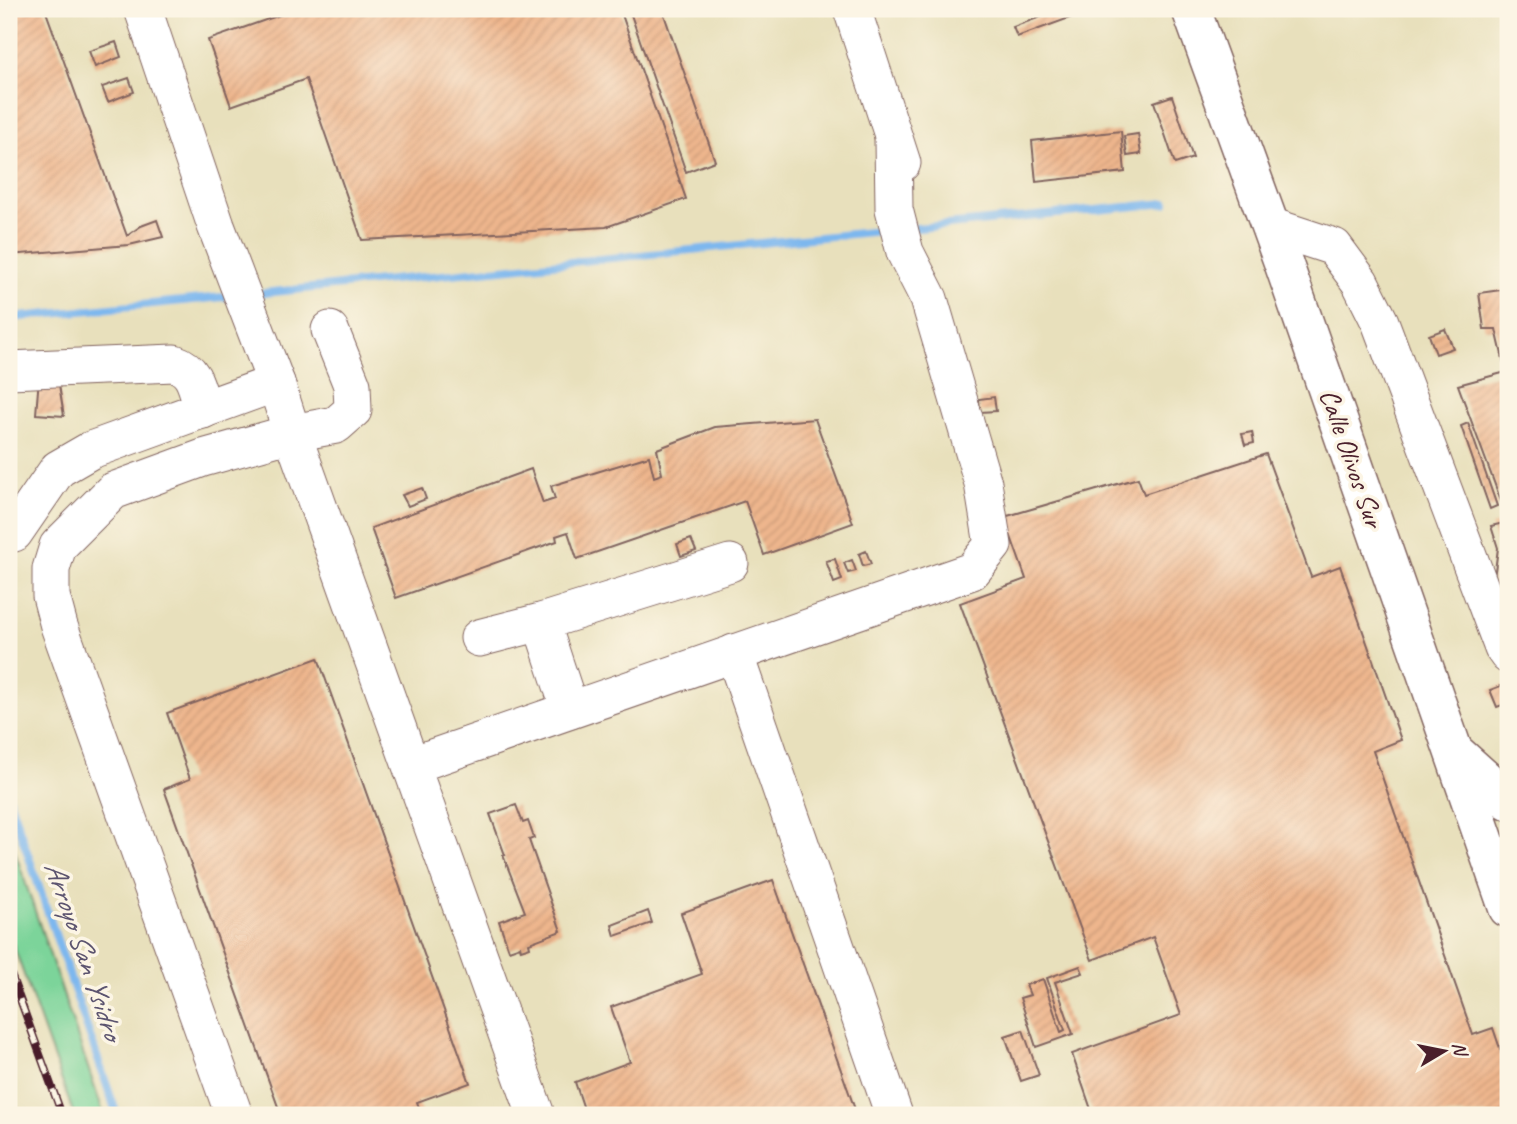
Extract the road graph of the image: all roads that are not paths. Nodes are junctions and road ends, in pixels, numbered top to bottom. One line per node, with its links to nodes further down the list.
1 (143, 9): 7 (lane)
2 (852, 9): 15 (lane)
3 (1191, 9): 4 (main road, Calle Olivos Sur)
4 (1270, 226): 16 (lane); 18 (main road, Calle Olivos Sur)
5 (330, 330): 9 (lane)
6 (9, 370): 8 (lane)
7 (276, 383): 8 (lane); 9 (lane)
8 (203, 410): 10 (lane)
9 (292, 433): 11 (lane); 19 (lane)
10 (20, 519): 11 (lane)
11 (54, 557): 22 (lane)
12 (730, 563): 13 (lane)
13 (541, 622): 14 (lane); 17 (lane)
14 (479, 638)
15 (734, 653): 17 (lane); 24 (lane)
16 (1508, 656)
17 (570, 710): 19 (lane)
18 (1456, 754): 20 (main road); 21 (main road, Calle Olivos Sur)
19 (412, 765): 23 (lane)
20 (1508, 800)
21 (1508, 908)
22 (234, 1115)
23 (536, 1115)
24 (894, 1115)

